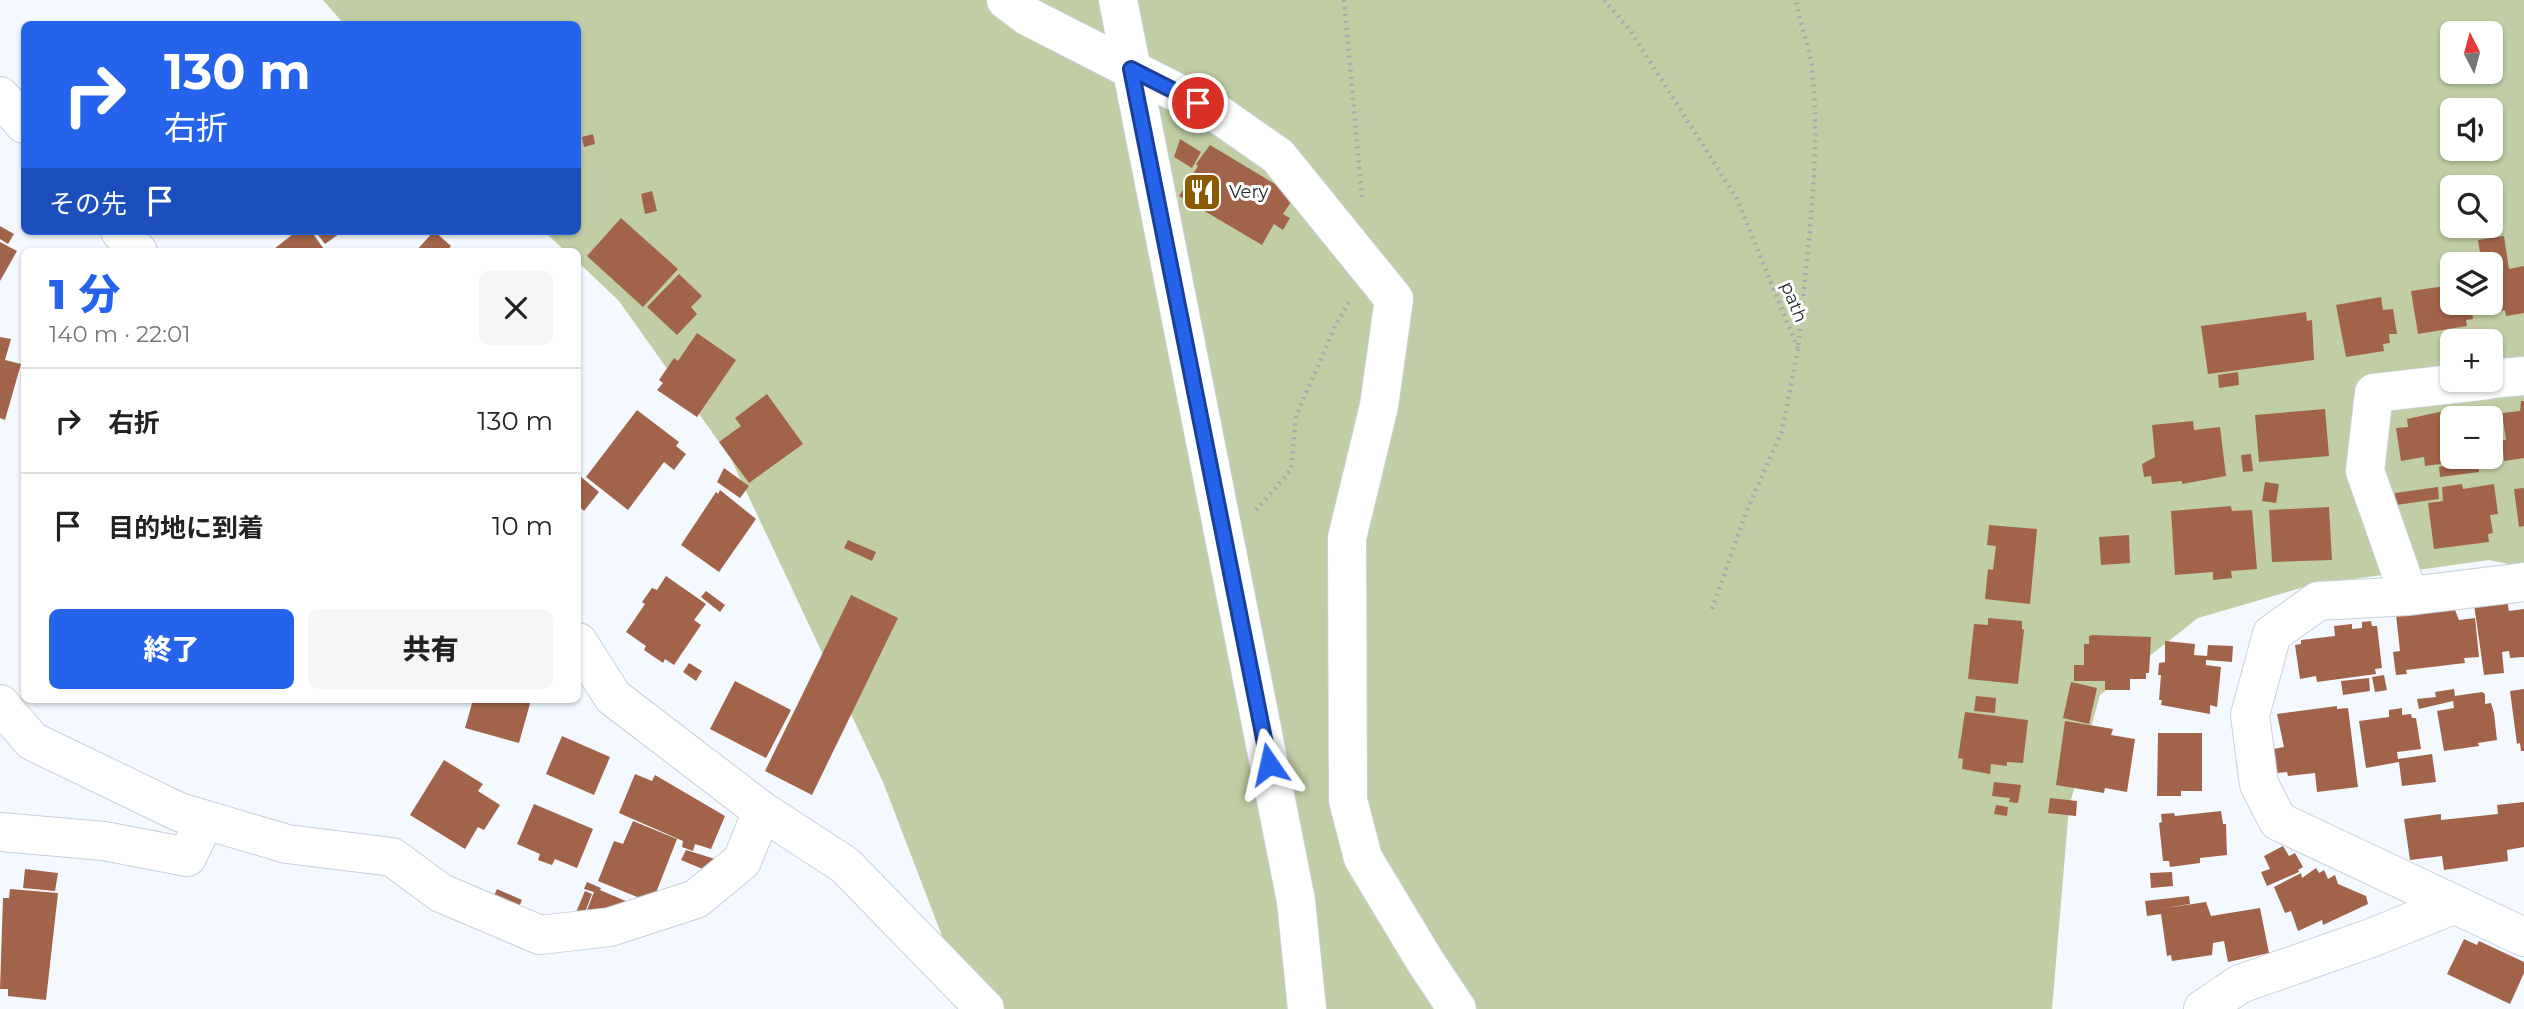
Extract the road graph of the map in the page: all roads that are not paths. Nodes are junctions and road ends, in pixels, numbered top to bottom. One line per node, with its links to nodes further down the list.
1 (1006, 0): 3 (street)
2 (1118, 0): 3 (street)
3 (1131, 69): 19 (street); 20 (street)
4 (0, 96): 5 (street)
5 (21, 120)
6 (2524, 376): 7 (street)
7 (2503, 378)
8 (2440, 386): 10 (street)
9 (2524, 582): 10 (street)
10 (2409, 596): 16 (street)
11 (581, 647): 13 (street)
12 (0, 704): 14 (street)
13 (762, 811): 14 (street); 18 (street)
14 (205, 820): 15 (street)
15 (0, 832)
16 (2454, 905): 17 (street); 21 (street)
17 (2524, 937)
18 (985, 1009)
19 (1307, 1009)
20 (1457, 1009)
21 (2203, 1009)

